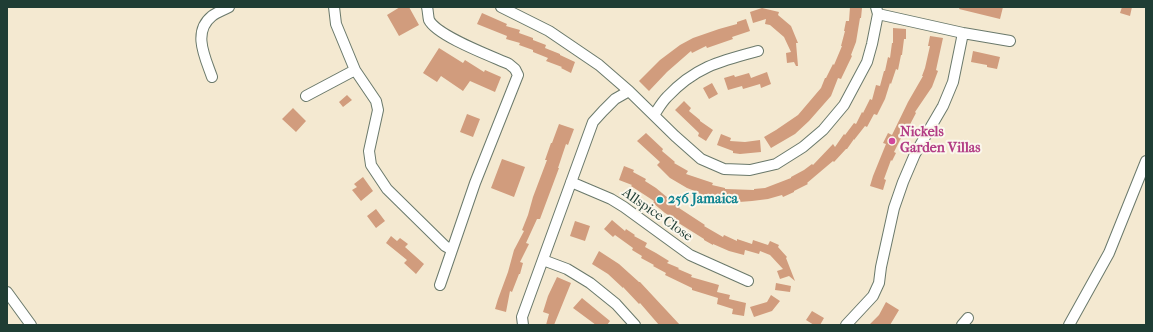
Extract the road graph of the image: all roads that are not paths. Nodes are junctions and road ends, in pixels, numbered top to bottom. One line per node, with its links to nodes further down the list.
1 (229, 7): 10 (street)
2 (334, 7): 9 (street)
3 (427, 7): 16 (street)
4 (501, 7): 11 (street)
5 (877, 10): 6 (street); 13 (street)
6 (963, 33): 7 (street); 24 (street)
7 (1010, 40)
8 (758, 51): 13 (street)
9 (354, 70): 12 (street); 16 (street)
10 (212, 77)
11 (629, 91): 13 (street); 15 (street)
12 (306, 96)
13 (654, 115)
14 (1146, 161): 25 (street)
15 (572, 182): 17 (street); 18 (street, Allspice Close)
16 (452, 250): 19 (street)
17 (543, 260): 22 (street); 23 (street)
18 (748, 281)
19 (440, 285)
20 (7, 292): 21 (street)
21 (31, 325)
22 (523, 325)
23 (636, 325)
24 (846, 325)
25 (1069, 325)

